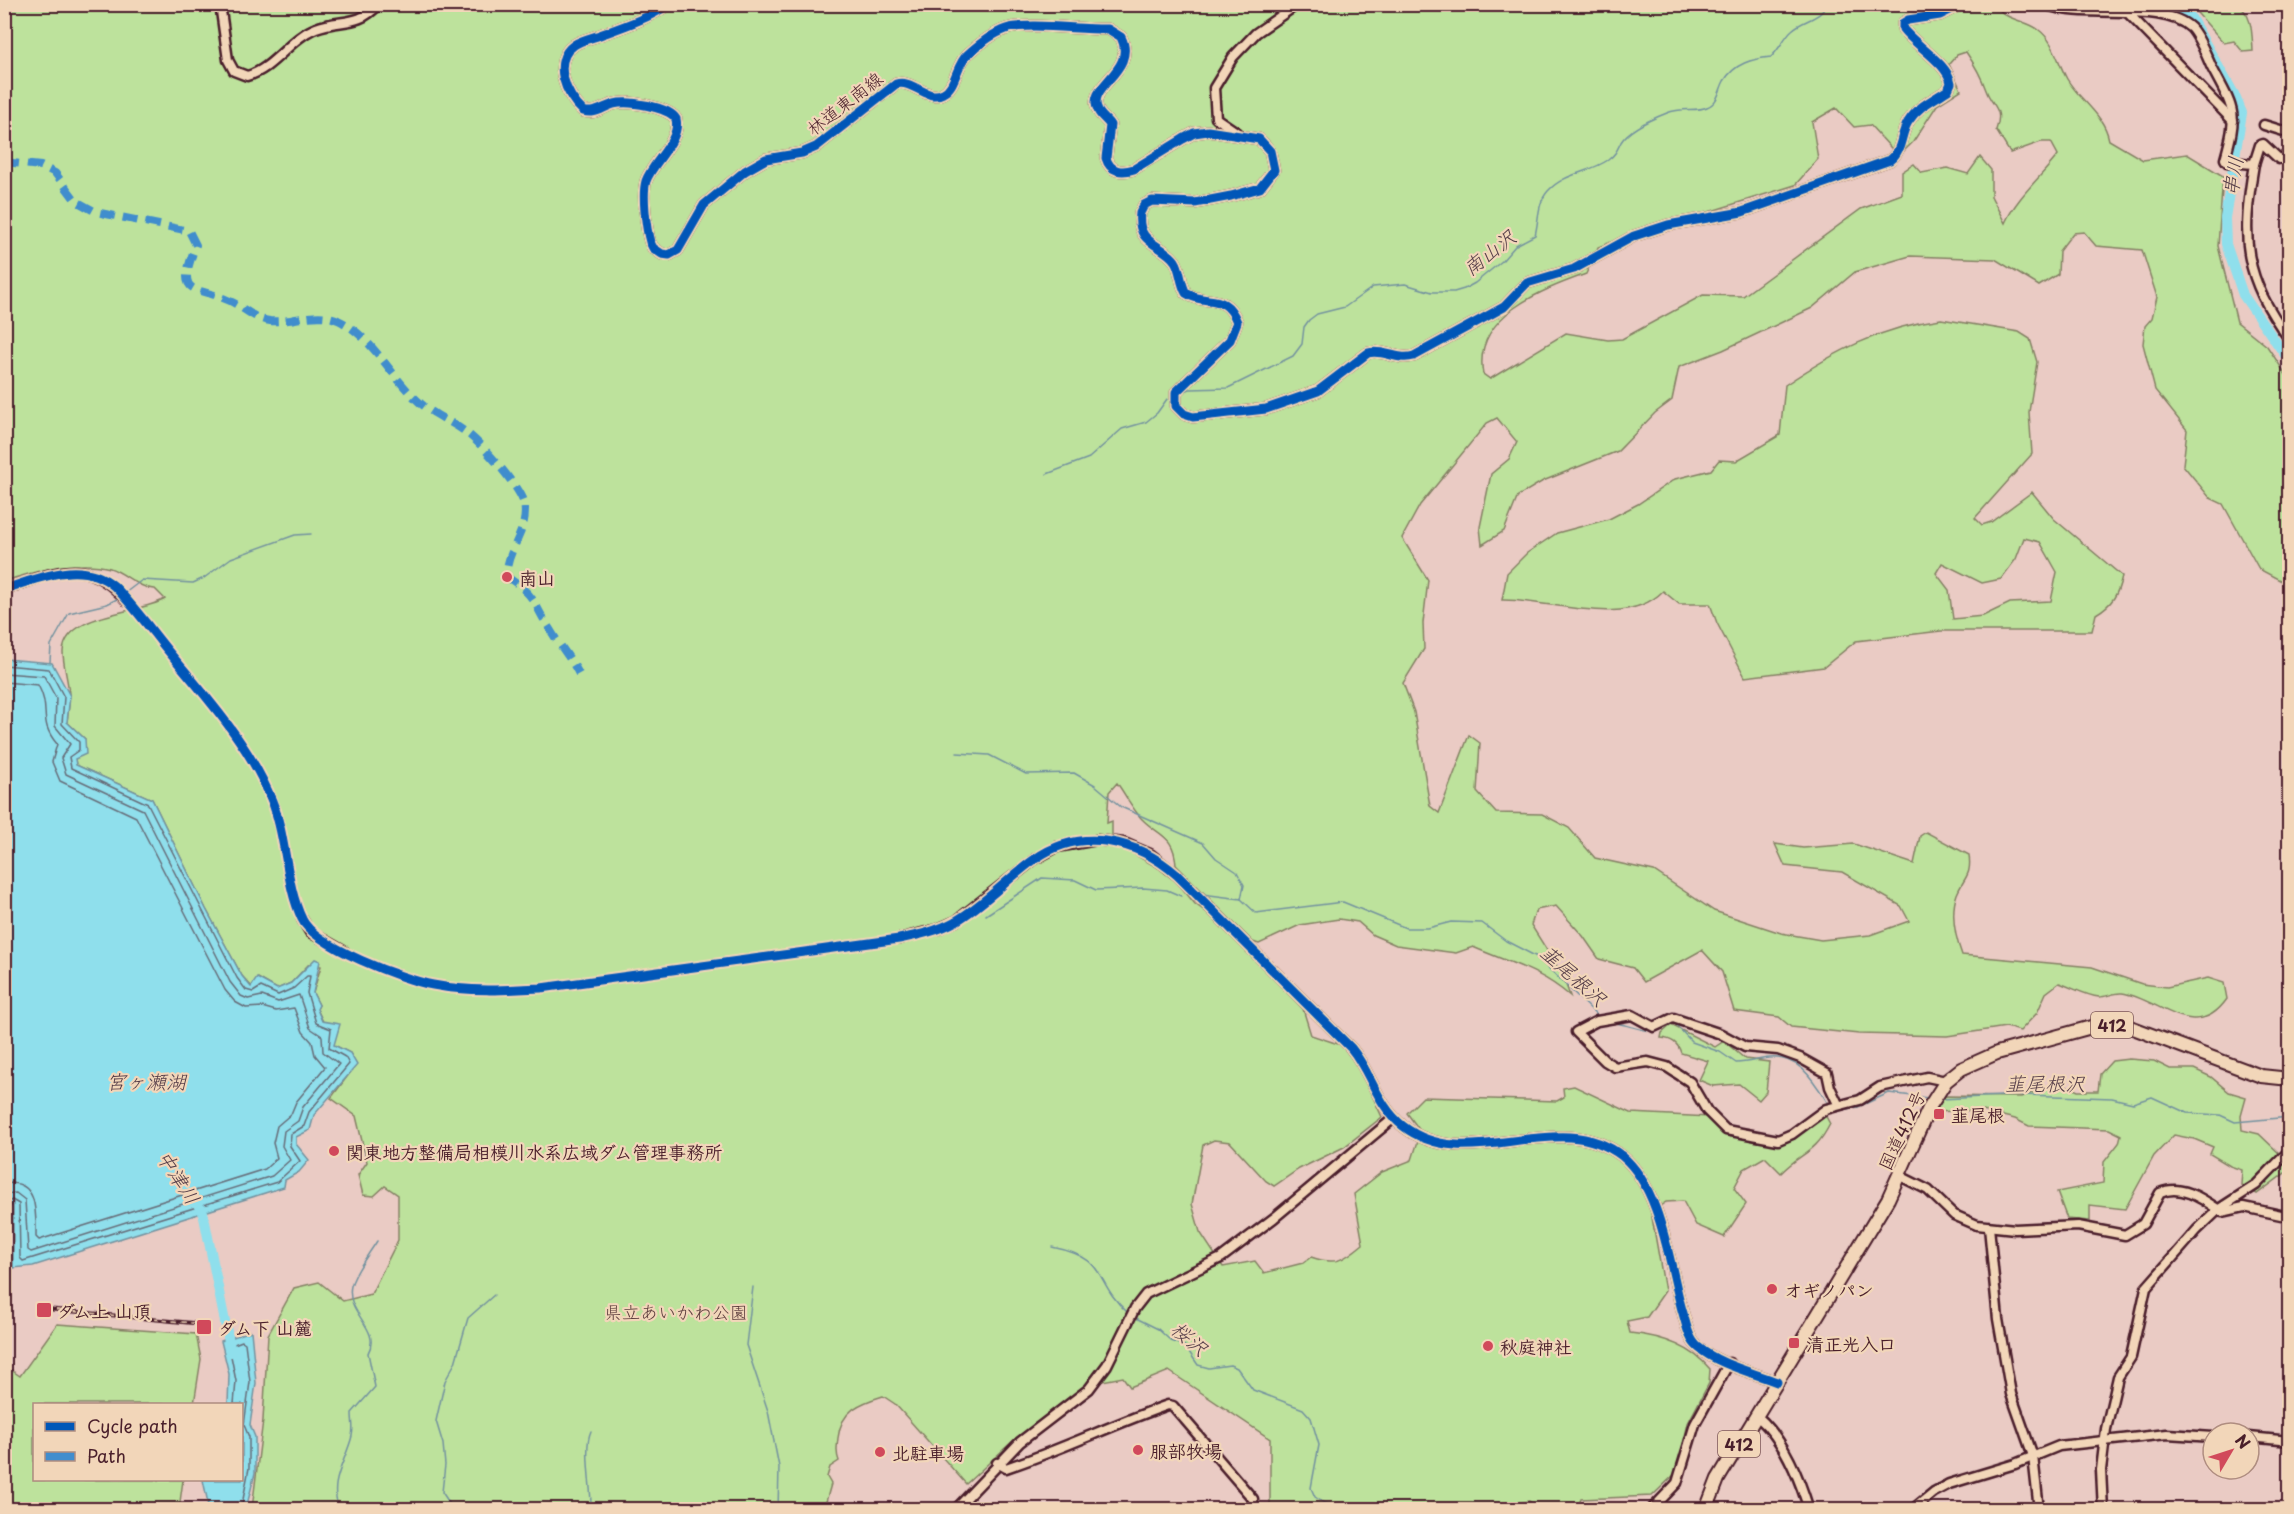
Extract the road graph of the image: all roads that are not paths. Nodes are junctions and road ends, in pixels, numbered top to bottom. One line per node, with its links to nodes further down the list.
1 (220, 4): 2 (street)
2 (379, 4)
3 (669, 4): 11 (street, 林道東南線)
4 (1298, 4): 11 (street)
5 (1962, 4): 11 (street, 林道東南線)
6 (2044, 4): 7 (street)
7 (2126, 11): 8 (street); 8 (street)
8 (2233, 121): 13 (street)
9 (2264, 125): 10 (street)
10 (2289, 133)
11 (1244, 136)
12 (2289, 155): 13 (street)
13 (2252, 164): 14 (street)
14 (2289, 340)
15 (4, 589): 16 (street)
16 (128, 601)
17 (302, 919): 19 (street)
18 (899, 939): 23 (street)
19 (345, 952)
20 (2289, 1079): 21 (highway, 国道412号 / 412)
21 (1943, 1085): 22 (street); 25 (highway, 国道412号 / 412)
22 (1838, 1104): 22 (street)
23 (1394, 1118): 29 (street); 37 (street)
24 (2289, 1150): 26 (street)
25 (1900, 1176): 28 (street); 30 (highway, 国道412号 / 412)
26 (2219, 1209): 27 (street); 28 (street); 34 (street)
27 (2289, 1217)
28 (1989, 1227): 36 (street)
29 (1729, 1363): 30 (street); 40 (street)
30 (1777, 1382): 31 (highway, 国道412号 / 412)
31 (1757, 1416): 41 (highway, 国道412号 / 412); 42 (street)
32 (2201, 1436): 34 (street)
33 (2261, 1438): 35 (street)
34 (2105, 1441): 36 (street); 45 (street)
35 (2289, 1441)
36 (2033, 1456): 43 (street); 44 (street)
37 (997, 1463): 38 (street); 39 (street)
38 (955, 1509)
39 (1254, 1509)
40 (1651, 1509)
41 (1706, 1509)
42 (1809, 1509)
43 (1912, 1509)
44 (2039, 1509)
45 (2103, 1509)

